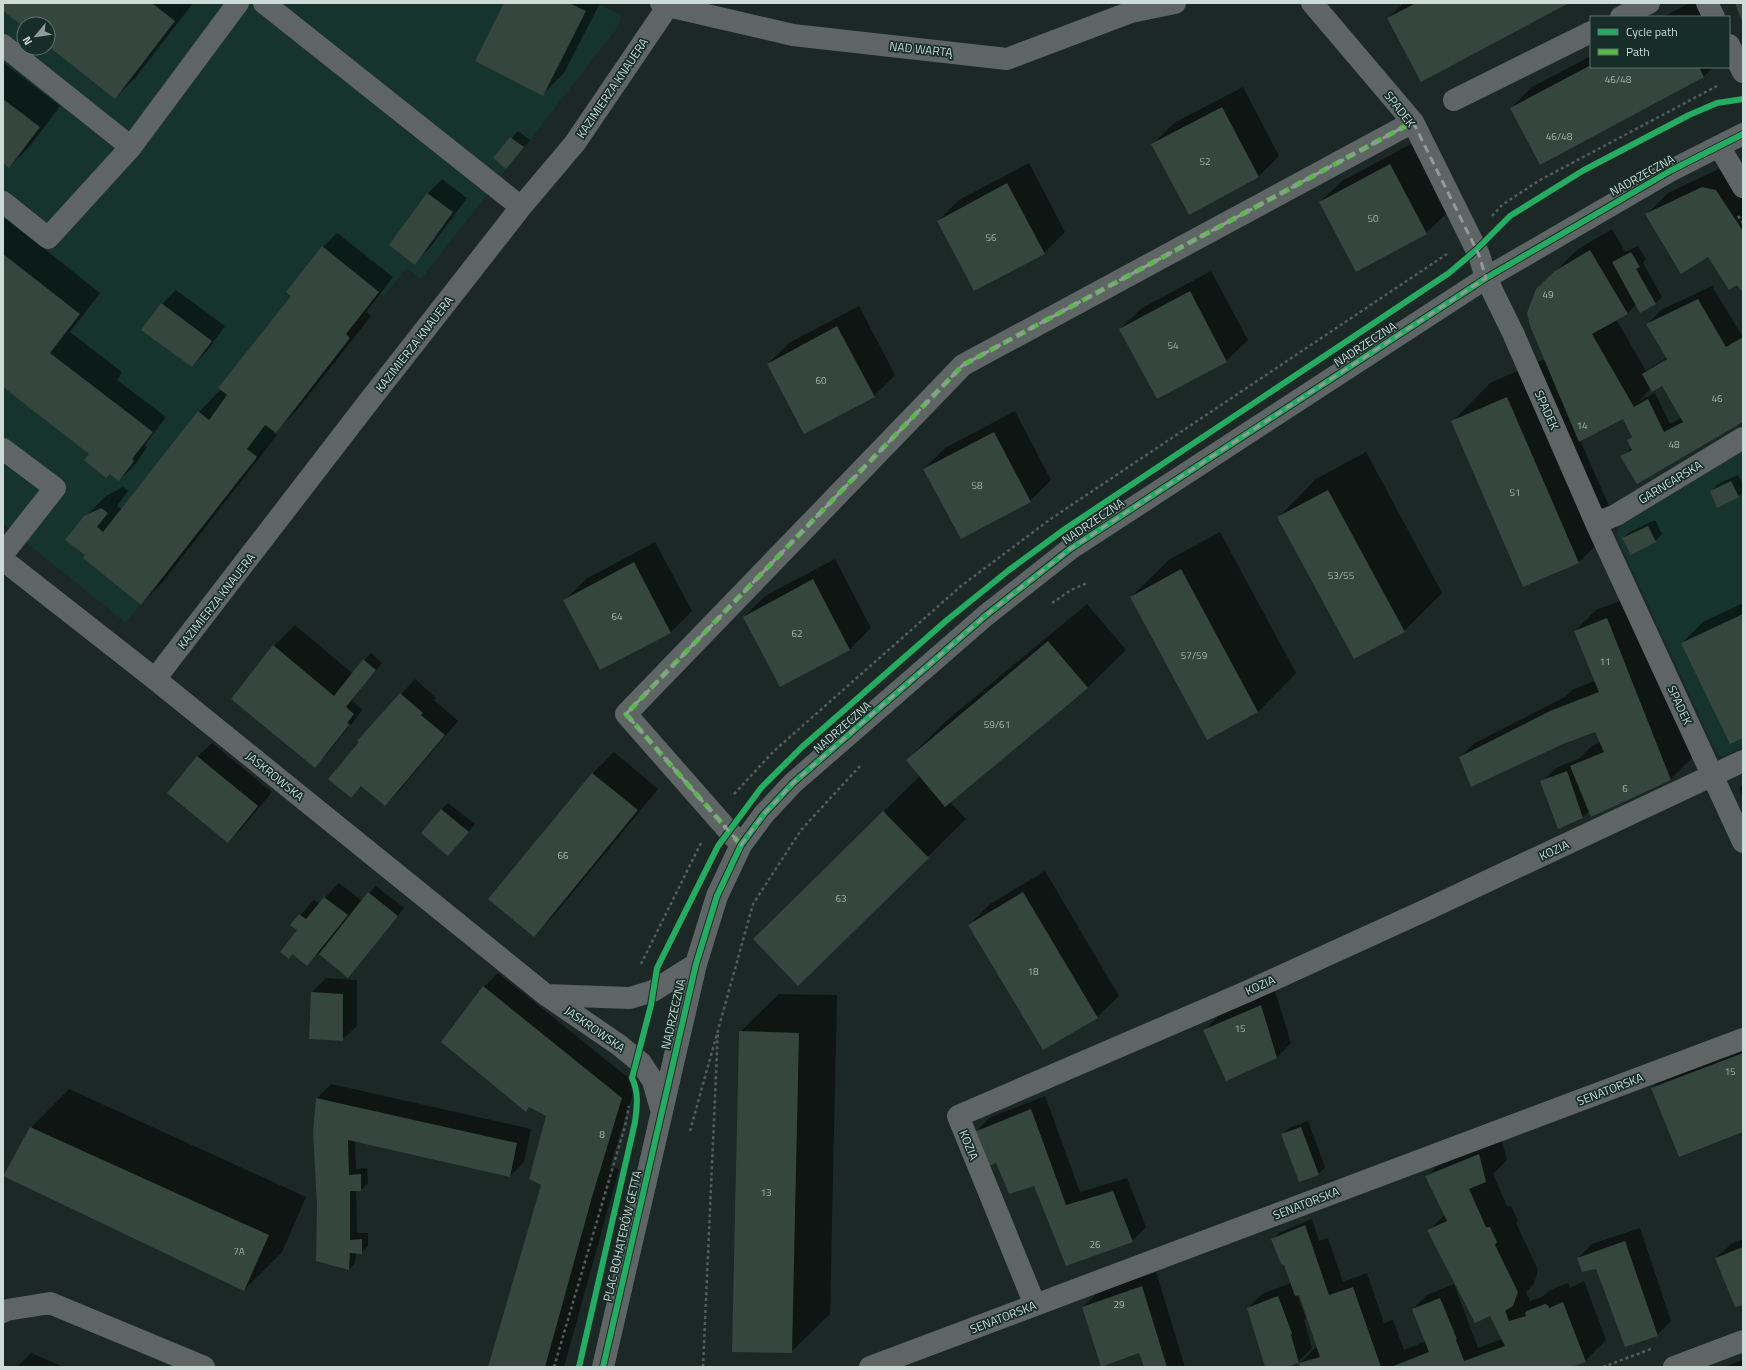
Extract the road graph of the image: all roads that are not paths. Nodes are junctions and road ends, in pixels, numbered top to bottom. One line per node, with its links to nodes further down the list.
1 (238, 3): 18 (street)
2 (264, 3): 21 (street)
3 (1175, 3): 7 (street, NAD WARTĄ)
4 (1312, 3): 15 (street, SPADEK)
5 (1649, 3): 8 (street)
6 (1707, 3): 9 (street)
7 (664, 5): 21 (street, KAZIMIERZA KNAUERA)
8 (1623, 16)
9 (1714, 16)
10 (1590, 32): 14 (street)
11 (3, 45): 18 (street)
12 (1730, 47): 13 (street)
13 (1743, 72)
14 (1454, 100)
15 (1413, 122): 22 (street, SPADEK); 32 (street)
16 (1743, 134): 17 (street, NADRZECZNA)
17 (1719, 146): 19 (street); 22 (street, NADRZECZNA)
18 (131, 147): 20 (street)
19 (1743, 187)
20 (3, 202)
21 (521, 207): 28 (street, KAZIMIERZA KNAUERA)
22 (1486, 278): 25 (street, SPADEK); 32 (street, NADRZECZNA)
23 (1743, 438): 25 (street, GARNCARSKA)
24 (3, 449): 26 (street)
25 (1596, 523): 30 (street, SPADEK)
26 (3, 554)
27 (3, 560): 28 (street, JASKROWSKA)
28 (155, 679): 34 (street, JASKROWSKA)
29 (1743, 761): 30 (street, KOZIA)
30 (1713, 776): 31 (street, SPADEK); 37 (street, KOZIA)
31 (1743, 842)
32 (741, 845): 33 (street, NADRZECZNA)
33 (696, 964): 34 (street, JASKROWSKA); 36 (street, NADRZECZNA)
34 (546, 995): 36 (street, JASKROWSKA)
35 (1743, 1039): 37 (street, SENATORSKA)
36 (661, 1110): 41 (street, PLAC BOHATERÓW GETTA)
37 (1035, 1305): 42 (street, SENATORSKA)
38 (3, 1312): 40 (street)
39 (1743, 1341): 43 (street)
40 (204, 1367)
41 (603, 1367)
42 (870, 1367)
43 (1674, 1367)

